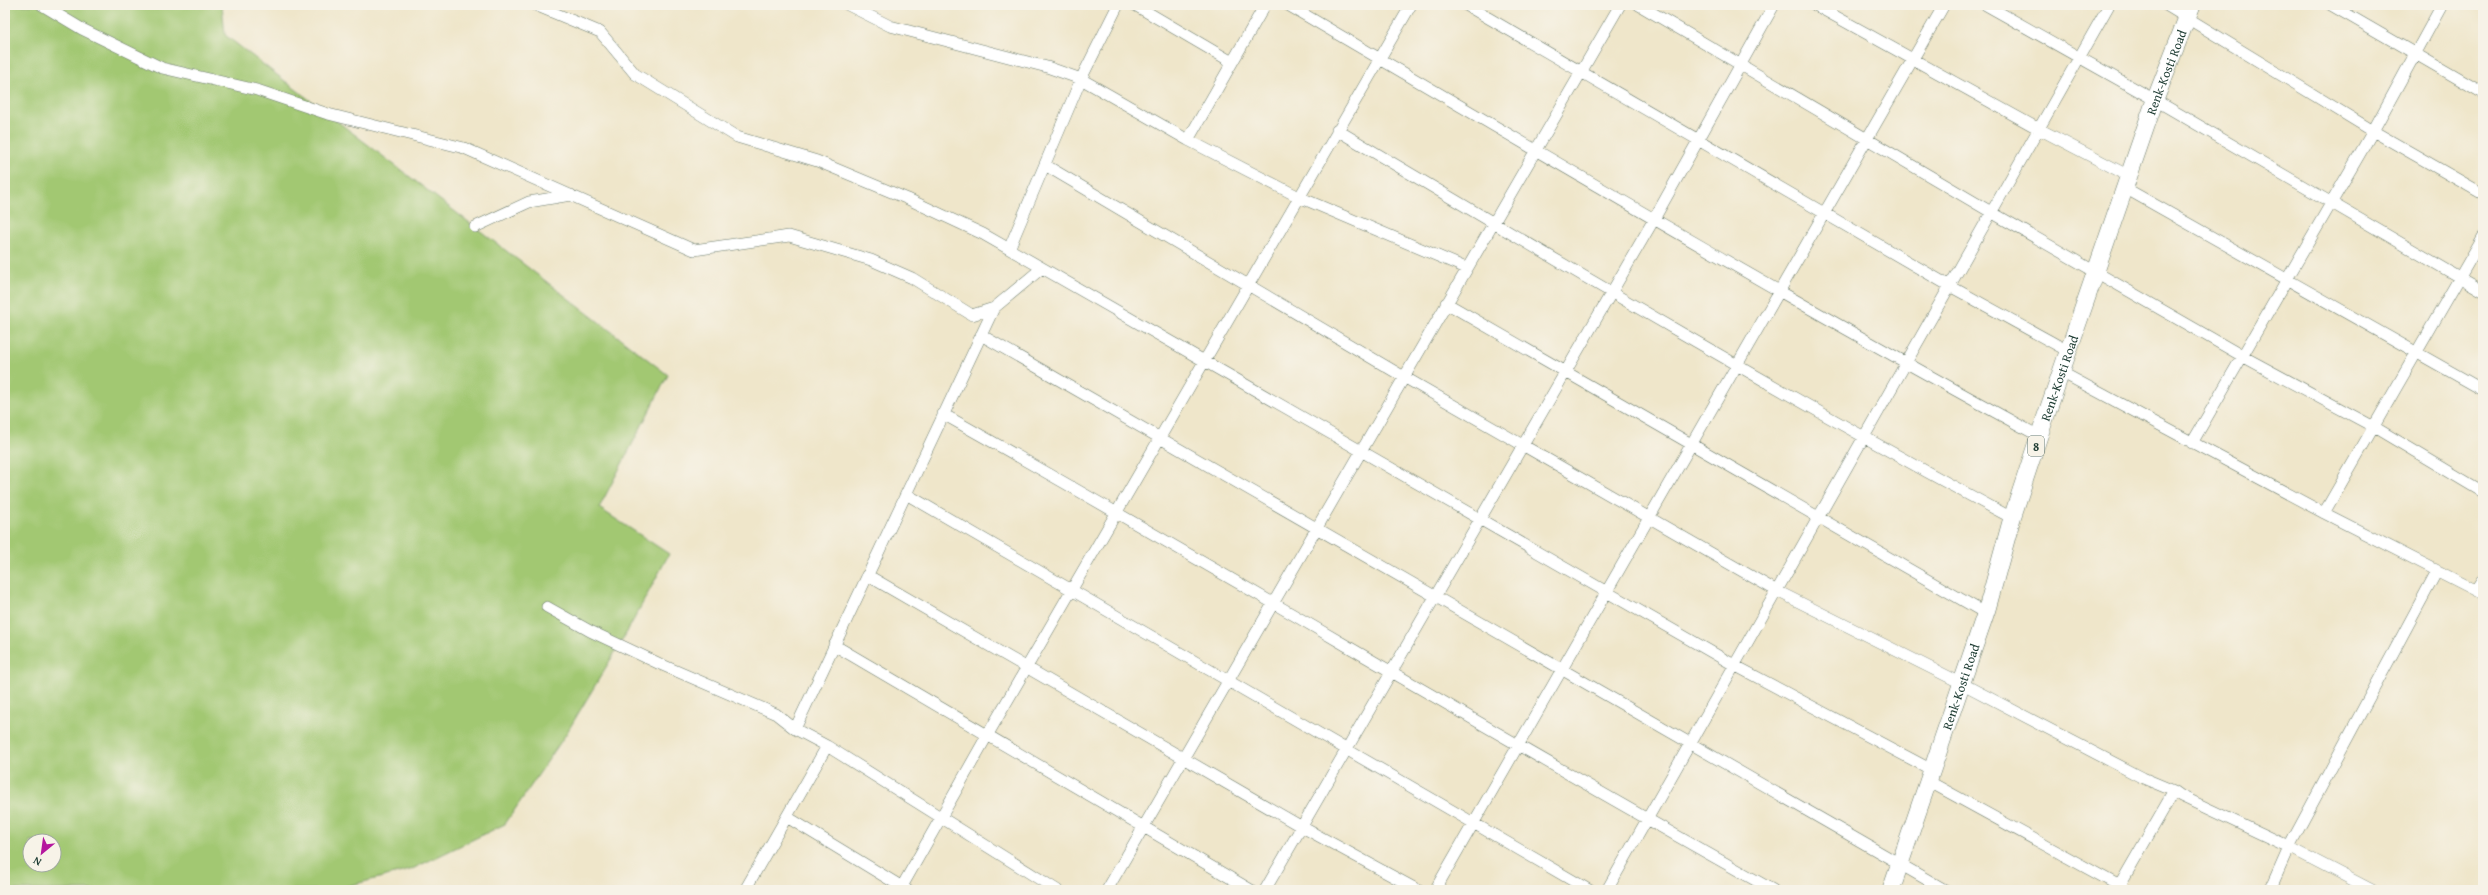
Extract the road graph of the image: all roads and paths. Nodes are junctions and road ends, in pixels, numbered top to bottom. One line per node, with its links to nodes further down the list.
1 (42, 5): 41 (street)
2 (535, 5): 50 (street)
3 (848, 5): 28 (street)
4 (1118, 5): 28 (street)
5 (1135, 5): 25 (street)
6 (1265, 5): 25 (street)
7 (1288, 5): 23 (street)
8 (1411, 5): 23 (street)
9 (1466, 5): 27 (street)
10 (1620, 5): 27 (street)
11 (1639, 5): 26 (street)
12 (1774, 5): 26 (street)
13 (1815, 5): 24 (street)
14 (1944, 5): 24 (street)
15 (1986, 5): 22 (street)
16 (2109, 5): 22 (street)
17 (2166, 5): 20 (street)
18 (2331, 5): 21 (street)
19 (2442, 5): 21 (street)
20 (2190, 10): 30 (main road, Renk-Kosti Road / 8); 33 (street)
21 (2414, 53): 29 (street); 33 (street)
22 (2079, 58): 30 (street); 31 (street)
23 (1380, 59): 32 (street); 37 (street)
24 (1912, 59): 31 (street); 34 (street)
25 (1232, 62): 35 (street)
26 (1741, 65): 34 (street); 36 (street)
27 (1581, 72): 36 (street); 37 (street)
28 (1081, 79): 35 (street); 38 (street)
29 (2483, 93)
30 (2155, 100): 39 (main road, Renk-Kosti Road / 8); 43 (street)
31 (2039, 129): 39 (street); 45 (street)
32 (1337, 130): 42 (street); 47 (street)
33 (2373, 131): 40 (street); 43 (street)
34 (1865, 138): 44 (street); 45 (street)
35 (1188, 140): 42 (street)
36 (1699, 140): 44 (street); 46 (street)
37 (1534, 151): 46 (street); 47 (street)
38 (1045, 165): 50 (street); 56 (street)
39 (2127, 182): 53 (main road, Renk-Kosti Road / 8); 54 (street)
40 (2483, 194)
41 (572, 195): 48 (street); 62 (street)
42 (1299, 197): 52 (street); 56 (street)
43 (2330, 204): 54 (street); 55 (street)
44 (1823, 212): 57 (street); 58 (street)
45 (1991, 212): 53 (street); 57 (street)
46 (1653, 221): 58 (street); 60 (street)
47 (1492, 222): 52 (street); 60 (street)
48 (475, 227)
49 (2483, 237): 55 (street)
50 (1009, 249): 51 (street)
51 (1042, 268): 62 (street); 67 (street)
52 (1466, 268): 61 (street)
53 (2096, 272): 64 (main road, Renk-Kosti Road / 8); 66 (street)
54 (2288, 278): 65 (street); 66 (street)
55 (2459, 278): 59 (street); 65 (street)
56 (1249, 284): 67 (street); 72 (street)
57 (1948, 285): 64 (street); 68 (street)
58 (1778, 292): 68 (street); 69 (street)
59 (2483, 292)
60 (1611, 293): 69 (street); 70 (street)
61 (1446, 303): 70 (street); 72 (street)
62 (994, 308): 63 (street)
63 (981, 335): 74 (street); 77 (street)
64 (2068, 351): 71 (main road, Renk-Kosti Road / 8)
65 (2417, 352): 73 (street); 75 (street)
66 (2244, 357): 75 (street); 79 (street)
67 (1204, 362): 77 (street); 82 (street)
68 (1905, 364): 76 (street); 78 (street)
69 (1736, 366): 78 (street); 80 (street)
70 (1565, 372): 80 (street); 81 (street)
71 (2062, 372): 76 (main road, Renk-Kosti Road / 8); 79 (street)
72 (1404, 377): 81 (street); 82 (street)
73 (2483, 390)
74 (944, 414): 84 (street); 85 (street)
75 (2374, 427): 83 (street); 86 (street)
76 (2039, 436): 89 (main road, Renk-Kosti Road / 8)
77 (1160, 438): 85 (street); 91 (street)
78 (1863, 438): 88 (street); 89 (street)
79 (2192, 443): 86 (street)
80 (1690, 444): 87 (street); 88 (street)
81 (1522, 445): 87 (street); 90 (street)
82 (1360, 451): 90 (street); 91 (street)
83 (2483, 492)
84 (906, 494): 93 (street); 95 (street)
85 (1117, 512): 95 (street); 100 (street)
86 (2324, 513): 92 (street)
87 (1649, 517): 96 (street); 97 (street)
88 (1818, 518): 96 (street); 102 (street)
89 (2012, 518): 102 (main road, Renk-Kosti Road / 8)
90 (1479, 520): 97 (street); 99 (street)
91 (1316, 528): 99 (street); 100 (street)
92 (2437, 571): 98 (street); 125 (street)
93 (867, 575): 103 (street); 105 (street)
94 (2483, 580): 98 (street)
95 (1071, 590): 105 (street); 108 (street)
96 (1776, 591): 104 (street); 109 (street)
97 (1606, 592): 104 (street); 107 (street)
98 (2480, 593)
99 (1435, 596): 106 (street); 107 (street)
100 (1274, 602): 106 (street); 108 (street)
101 (547, 607): 110 (street)
102 (1985, 613): 109 (main road, Renk-Kosti Road / 8)
103 (834, 645): 110 (street); 111 (street)
104 (1734, 665): 113 (street); 117 (street)
105 (1026, 669): 111 (street); 116 (street)
106 (1392, 671): 112 (street); 115 (street)
107 (1561, 671): 112 (street); 113 (street)
108 (1228, 682): 115 (street); 116 (street)
109 (1961, 683): 117 (main road, Renk-Kosti Road / 8); 118 (street)
110 (795, 729): 114 (street)
111 (988, 734): 120 (street); 123 (street)
112 (1518, 744): 121 (street); 122 (street)
113 (1689, 745): 121 (street); 126 (street)
114 (828, 746): 119 (street); 120 (street)
115 (1347, 750): 122 (street); 124 (street)
116 (1183, 759): 123 (street); 124 (street)
117 (1930, 775): 126 (main road, Renk-Kosti Road / 8); 128 (street)
118 (2174, 791): 125 (street); 128 (street)
119 (787, 817): 127 (street); 130 (street)
120 (941, 819): 127 (street); 131 (street)
121 (1647, 819): 138 (street); 139 (street)
122 (1473, 822): 136 (street); 137 (street)
123 (1144, 826): 132 (street); 133 (street)
124 (1302, 827): 134 (street); 135 (street)
125 (2289, 847): 129 (street); 142 (street)
126 (1899, 864): 140 (main road, Renk-Kosti Road / 8); 141 (street)
127 (903, 889)
128 (2121, 889)
129 (2366, 889)
130 (745, 890)
131 (1058, 890)
132 (1107, 890)
133 (1251, 890)
134 (1265, 890)
135 (1418, 890)
136 (1435, 890)
137 (1589, 890)
138 (1607, 890)
139 (1773, 890)
140 (1890, 890)
141 (1945, 890)
142 (2270, 890)

